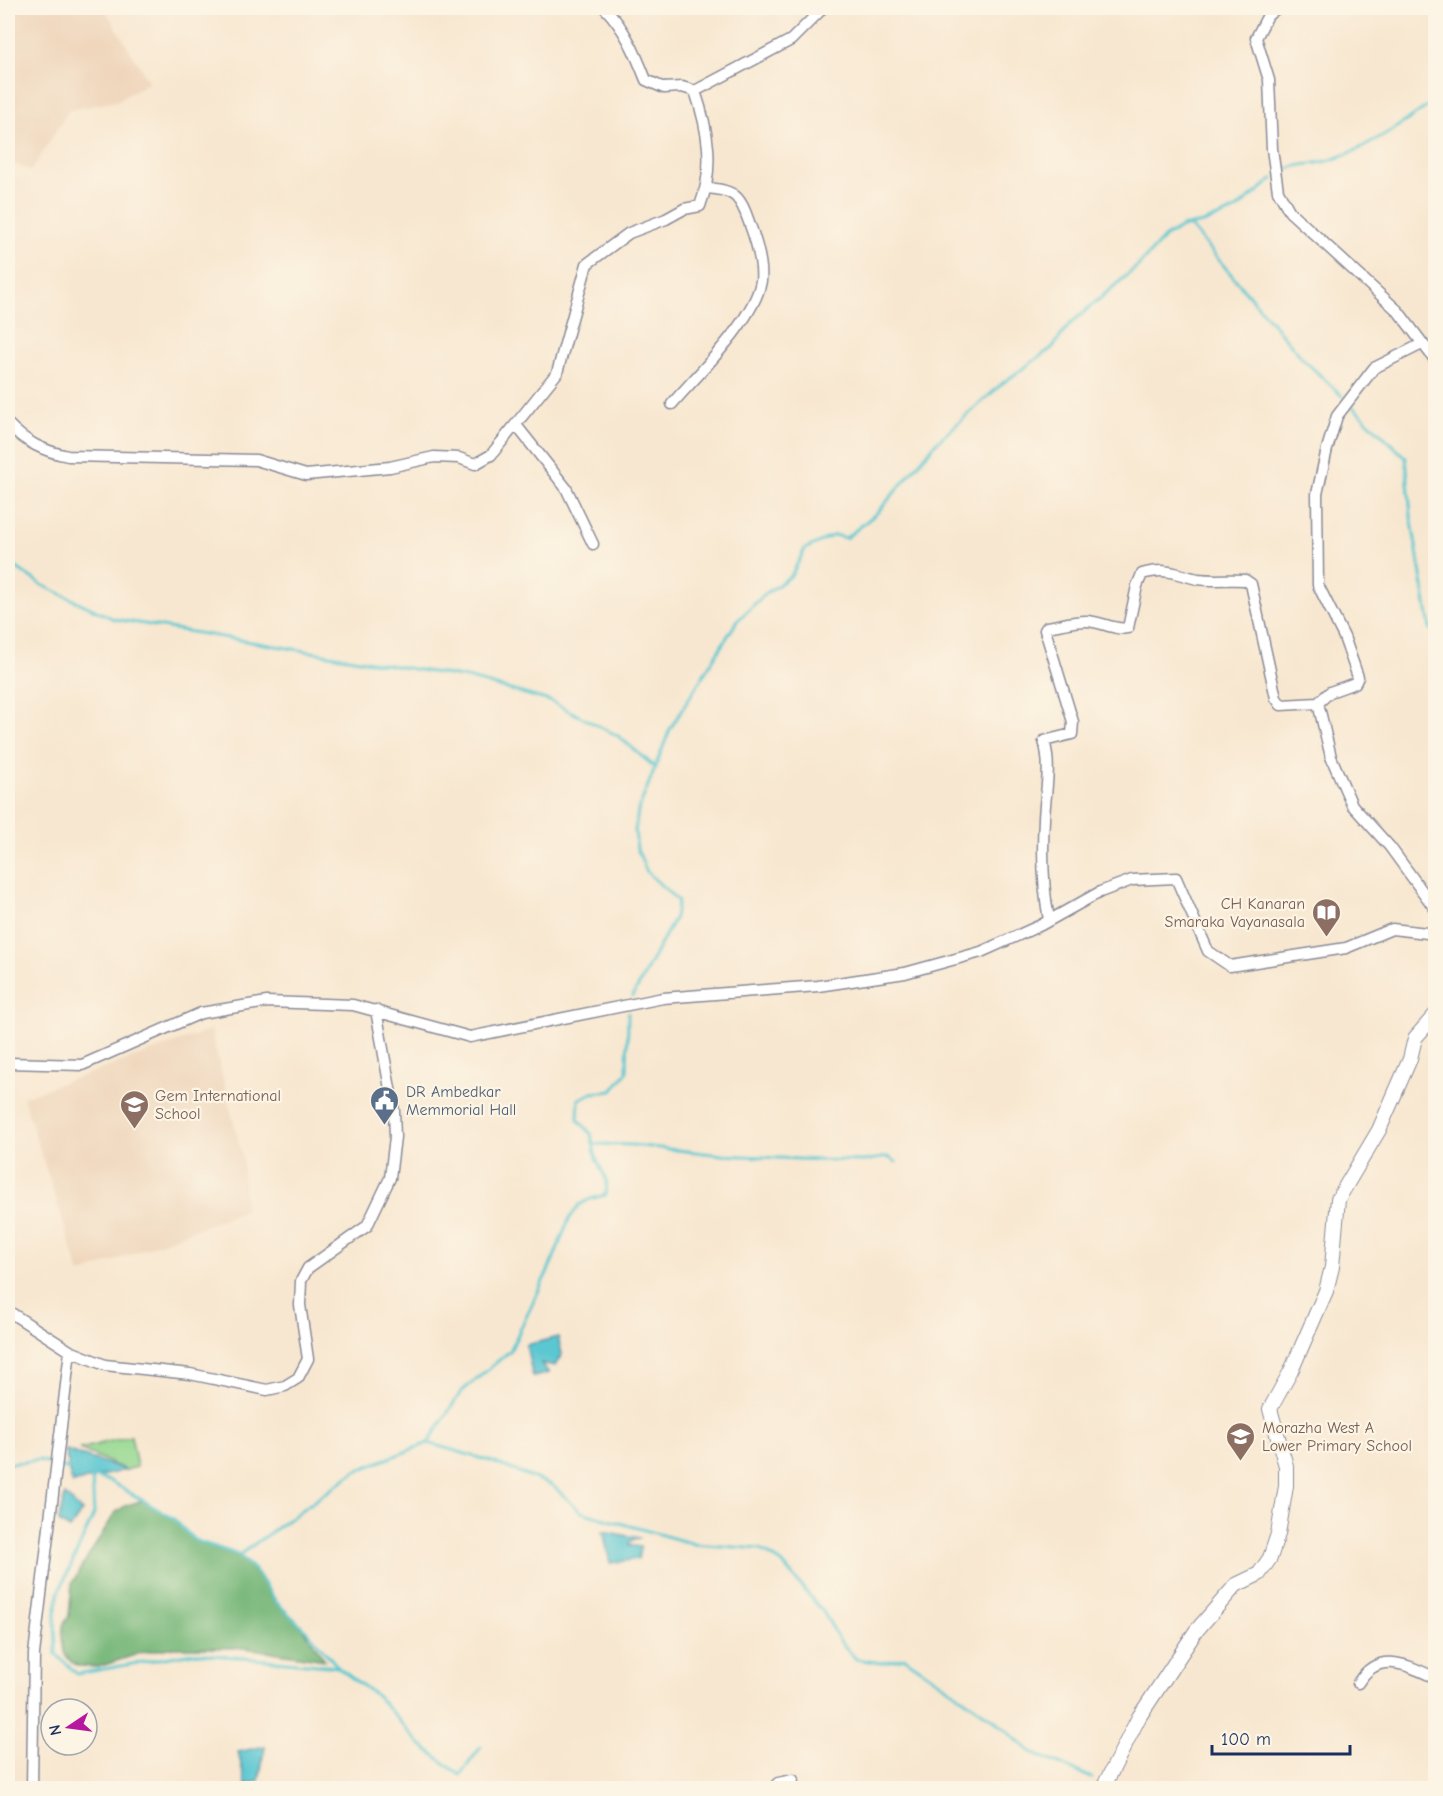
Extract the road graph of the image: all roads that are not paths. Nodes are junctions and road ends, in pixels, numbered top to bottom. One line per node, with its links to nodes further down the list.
1 (605, 8): 4 (street)
2 (823, 8): 4 (street)
3 (1277, 8): 6 (street)
4 (695, 91): 5 (street)
5 (707, 188): 8 (street); 10 (street)
6 (1422, 344): 7 (street); 12 (street)
7 (1436, 361)
8 (672, 404)
9 (8, 424): 10 (street)
10 (516, 426): 11 (street)
11 (593, 544)
12 (1318, 704): 13 (street); 14 (street)
13 (1436, 910)
14 (1050, 920): 15 (street); 16 (street)
15 (1436, 934)
16 (376, 1010): 18 (street); 20 (street)
17 (1436, 1014): 26 (main road)
18 (8, 1063)
19 (8, 1311): 20 (street)
20 (70, 1351): 24 (street)
21 (1436, 1678): 22 (street)
22 (1358, 1683)
23 (793, 1780): 25 (street)
24 (32, 1788)
25 (773, 1788)
26 (1103, 1788)

